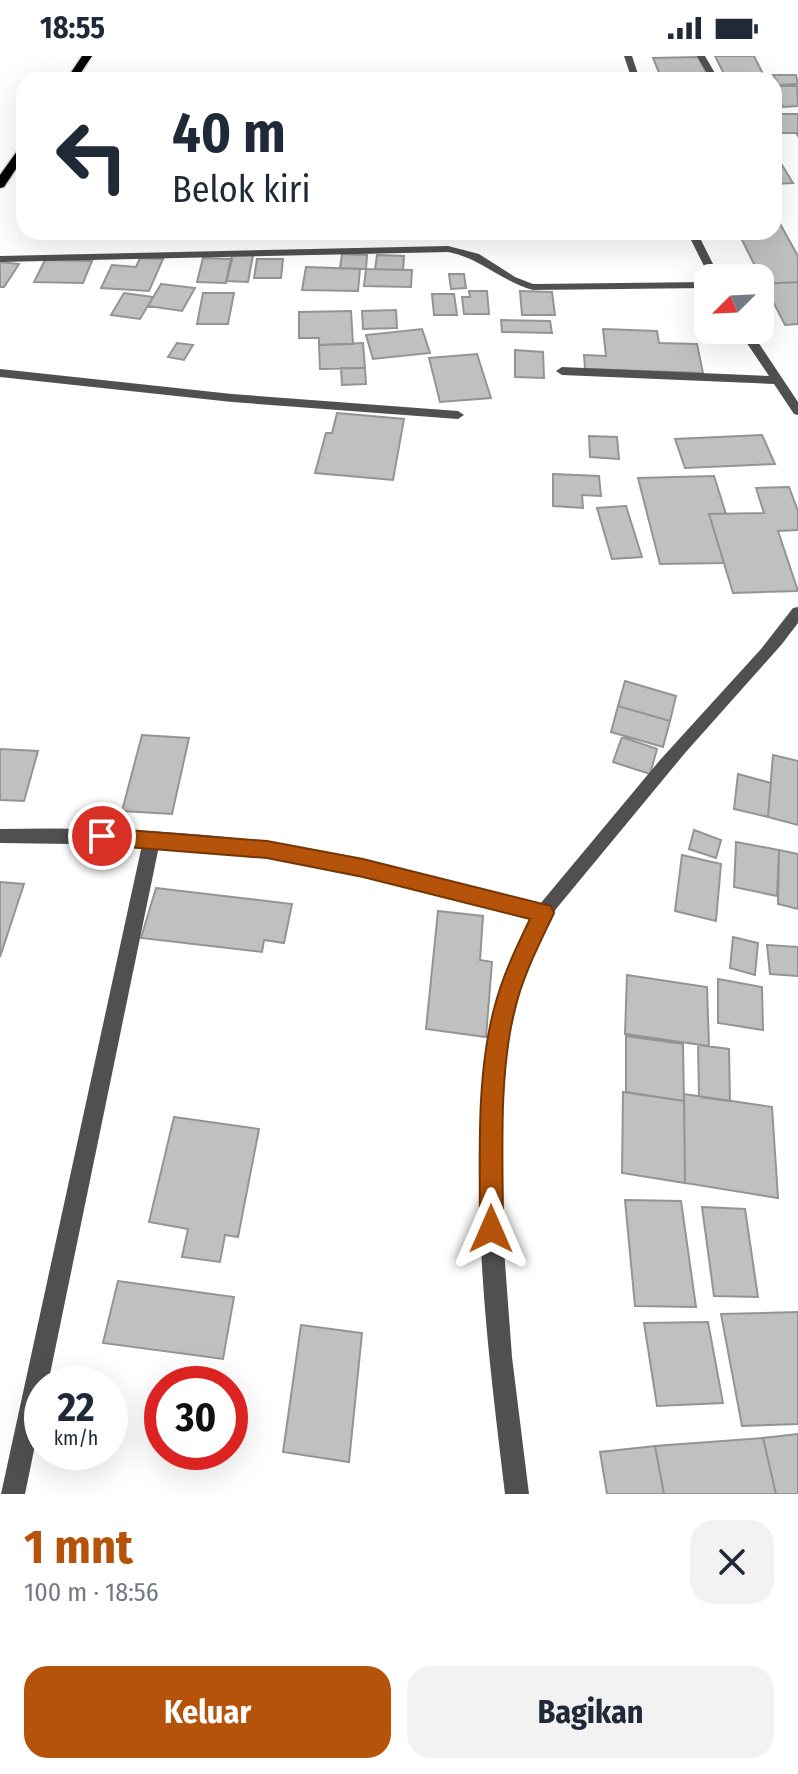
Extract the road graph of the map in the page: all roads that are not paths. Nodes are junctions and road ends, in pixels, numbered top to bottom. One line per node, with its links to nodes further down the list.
1 (16, 161): 2 (main road)
2 (0, 184)
3 (696, 240): 5 (street)
4 (0, 259): 6 (street)
5 (708, 264)
6 (694, 285)
7 (753, 344): 10 (street)
8 (562, 371): 10 (street)
9 (0, 373): 12 (street)
10 (777, 380): 11 (street)
11 (798, 411)
12 (458, 415)
13 (798, 612): 16 (street)
14 (0, 836): 15 (street)
15 (152, 839): 16 (street); 17 (street)
16 (544, 913): 18 (street)
17 (13, 1494)
18 (517, 1494)

